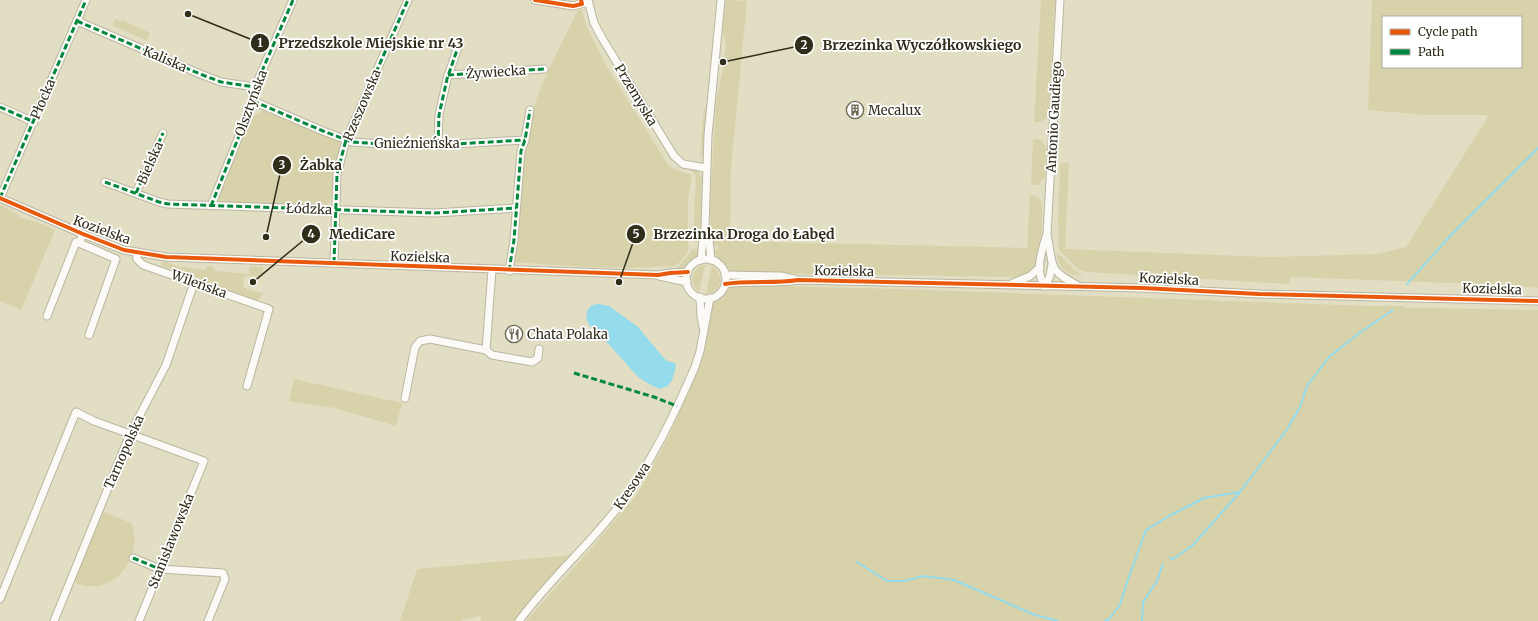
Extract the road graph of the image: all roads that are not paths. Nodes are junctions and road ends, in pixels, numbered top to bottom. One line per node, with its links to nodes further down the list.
1 (86, 0): 8 (street, Płocka)
2 (293, 0): 12 (street, Olsztyńska)
3 (408, 0): 20 (street, Rzeszowska)
4 (535, 0): 7 (street)
5 (720, 0): 23 (street)
6 (1060, 0): 32 (street, Antonio Gaudiego)
7 (588, 1): 23 (street, Przemyska)
8 (77, 21): 12 (street, Kaliska); 18 (street, Płocka)
9 (458, 47): 11 (street, Żywiecka)
10 (544, 69): 11 (street, Żywiecka)
11 (448, 75): 22 (street, Żywiecka)
12 (255, 87): 13 (street, Olsztyńska)
13 (253, 102): 15 (street, Gnieźnieńska); 17 (street, Olsztyńska)
14 (0, 107): 18 (street)
15 (268, 108): 17 (street); 20 (street, Gnieźnieńska)
16 (530, 110): 21 (street)
17 (246, 118): 27 (street, Olsztyńska)
18 (34, 122): 26 (street, Płocka)
19 (163, 134): 25 (street, Bielska)
20 (346, 140): 22 (street, Gnieźnieńska); 29 (street, Rzeszowska)
21 (525, 140): 22 (street, Gnieźnieńska); 28 (street)
22 (438, 145)
23 (706, 168): 30 (street)
24 (105, 182): 25 (street, Łódzka)
25 (136, 193): 27 (street, Łódzka)
26 (0, 198): 31 (street, Kozielska)
27 (211, 206): 29 (street, Łódzka)
28 (516, 208): 29 (street, Łódzka); 41 (street)
29 (335, 210): 37 (street, Rzeszowska)
30 (705, 228): 35 (street); 36 (street)
31 (83, 234): 33 (street); 34 (street, Kozielska)
32 (1047, 234): 38 (street, Antonio Gaudiego); 39 (street, Antonio Gaudiego)
33 (79, 243): 55 (street); 57 (street)
34 (136, 252): 37 (street, Kozielska); 47 (street, Wileńska)
35 (701, 260): 36 (street); 42 (street)
36 (712, 260): 43 (street)
37 (334, 263): 40 (street, Kozielska)
38 (1052, 264): 50 (street, Antonio Gaudiego); 51 (street)
39 (1040, 267): 49 (street); 50 (street, Antonio Gaudiego)
40 (492, 270): 41 (street, Kozielska); 59 (street)
41 (509, 271): 44 (street, Kozielska)
42 (688, 272): 44 (street, Kozielska); 46 (street)
43 (725, 274): 45 (street, Kozielska); 48 (street)
44 (658, 276): 46 (street, Kozielska)
45 (798, 280): 48 (street, Kozielska); 49 (street, Kozielska)
46 (687, 282): 52 (street)
47 (194, 283): 60 (street, Wileńska); 62 (street, Tarnopolska)
48 (725, 284): 53 (street)
49 (1011, 284): 50 (street, Kozielska)
50 (1045, 286): 51 (street, Kozielska)
51 (1079, 286): 54 (street, Kozielska)
52 (700, 297): 53 (street); 56 (street, Kresowa)
53 (710, 298): 56 (street, Kresowa)
54 (1538, 301)
55 (47, 316)
56 (704, 327): 69 (street, Kresowa)
57 (89, 335)
58 (539, 349): 59 (street)
59 (486, 350): 61 (street)
60 (246, 386)
61 (405, 398)
62 (130, 434): 64 (street, Stanisławowska); 65 (street); 66 (street, Tarnopolska)
63 (133, 558): 64 (street)
64 (160, 569): 67 (street, Stanisławowska); 68 (street)
65 (0, 599)
66 (54, 621)
67 (138, 621)
68 (208, 621)
69 (519, 621)

